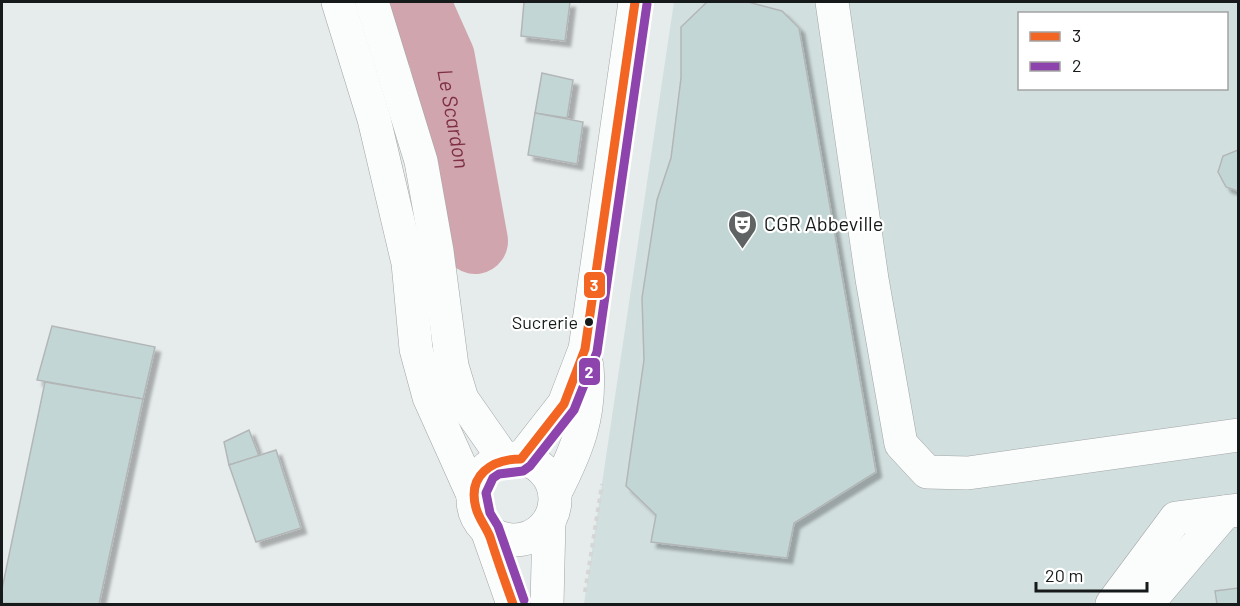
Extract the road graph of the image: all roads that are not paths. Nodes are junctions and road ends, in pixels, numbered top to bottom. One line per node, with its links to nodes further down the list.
1 (338, 2): 8 (main road)
2 (372, 2): 7 (main road)
3 (635, 2): 5 (main road)
4 (832, 2): 6 (main road)
5 (585, 349): 7 (main road); 9 (main road)
6 (1239, 435)
7 (513, 459): 8 (main road); 9 (main road)
8 (473, 495): 11 (main road)
9 (552, 507): 11 (main road); 13 (main road)
10 (1232, 511): 14 (main road); 15 (main road)
11 (487, 530): 12 (main road)
12 (513, 604)
13 (547, 604)
14 (1112, 604)
15 (1148, 604)

